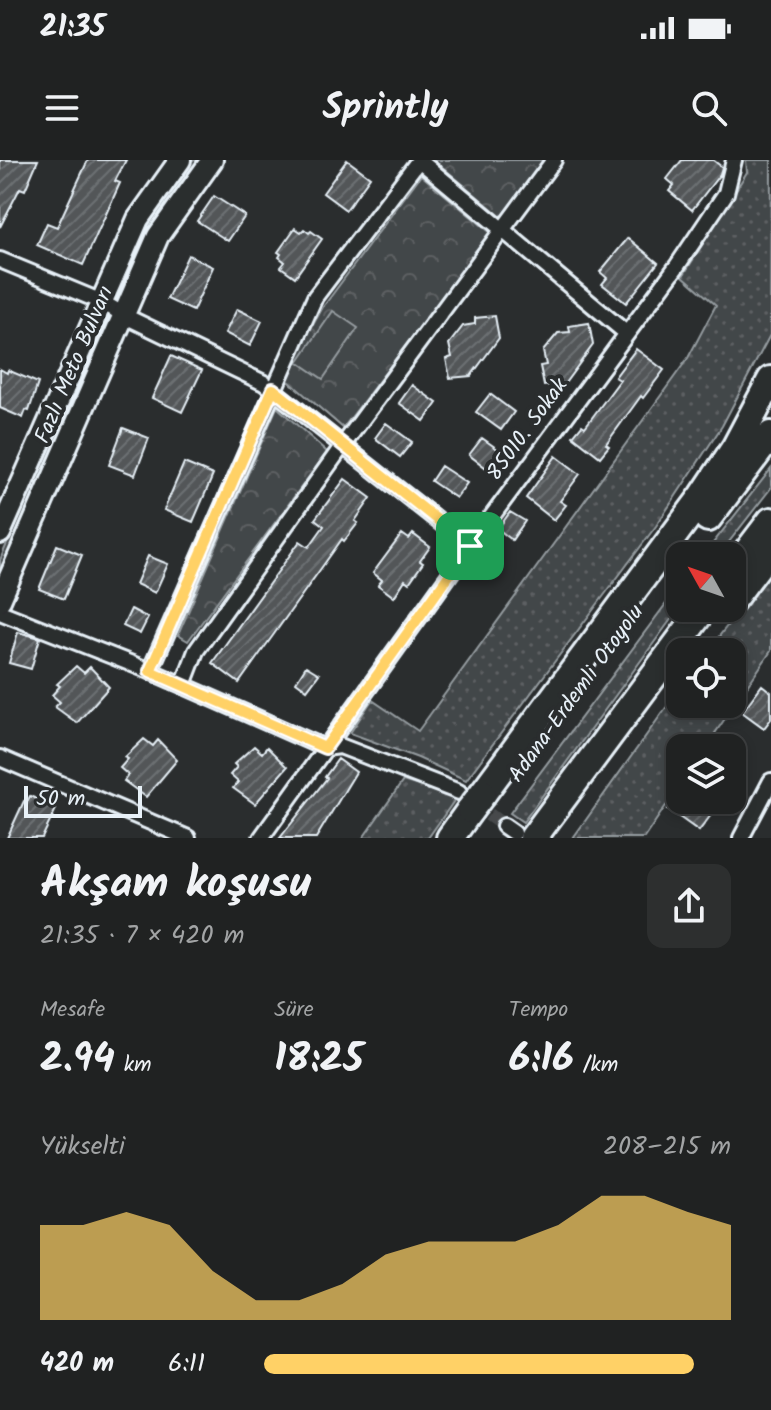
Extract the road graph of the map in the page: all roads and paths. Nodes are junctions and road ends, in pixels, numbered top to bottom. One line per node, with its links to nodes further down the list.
1 (180, 160): 8 (main road, Fazlı Meto Bulvarı)
2 (212, 160): 9 (main road, Fazlı Meto Bulvarı)
3 (419, 160): 6 (street); 12 (street)
4 (554, 160): 6 (street)
5 (734, 160): 10 (street, 85010. Sokak)
6 (503, 231): 10 (street); 14 (street)
7 (0, 260): 8 (street)
8 (102, 302): 9 (street); 16 (main road, Fazlı Meto Bulvarı)
9 (122, 314): 12 (street); 21 (main road, Fazlı Meto Bulvarı)
10 (626, 333): 17 (street, 85010. Sokak)
11 (771, 380): 30 (highway)
12 (273, 389): 14 (street); 24 (street)
13 (771, 435): 30 (highway, Adana-Erdemli Otoyolu)
14 (343, 445): 17 (street); 26 (street)
15 (771, 521): 19 (highway)
16 (0, 533)
17 (470, 546): 27 (street, 85010. Sokak)
18 (771, 548): 20 (highway)
19 (746, 553)
20 (746, 581)
21 (0, 600)
22 (0, 612): 24 (street)
23 (691, 622): 30 (highway)
24 (150, 671): 26 (street)
25 (666, 682): 30 (highway)
26 (183, 685): 27 (street)
27 (325, 748): 30 (street); 32 (street, 85010. Sokak)
28 (0, 758): 31 (street)
29 (771, 781): 34 (street)
30 (500, 821): 33 (highway)
31 (188, 838)
32 (261, 838)
33 (450, 838)
34 (741, 838)

